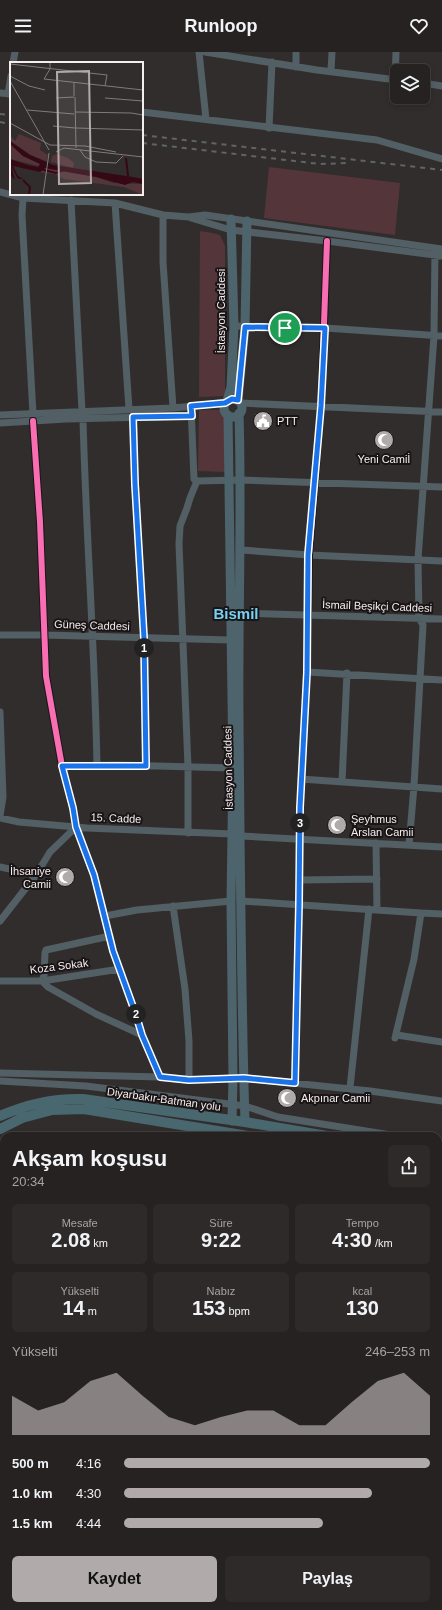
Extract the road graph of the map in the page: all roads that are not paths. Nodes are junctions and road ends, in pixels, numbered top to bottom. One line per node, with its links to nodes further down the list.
1 (15, 52): 8 (street)
2 (199, 52): 19 (street)
3 (205, 52): 7 (street)
4 (296, 52): 11 (street)
5 (332, 52): 12 (street)
6 (396, 52): 10 (street)
7 (250, 55): 9 (street)
8 (13, 62)
9 (272, 62): 11 (street); 20 (street)
10 (396, 64)
11 (296, 67): 12 (street)
12 (331, 71): 13 (street)
13 (390, 78)
14 (430, 84): 15 (street)
15 (442, 86)
16 (0, 93): 17 (street)
17 (10, 94)
18 (143, 112): 19 (street)
19 (206, 120): 20 (street)
20 (269, 128): 21 (street)
21 (442, 159)
22 (0, 192): 23 (street)
23 (10, 195)
24 (12, 195): 25 (street)
25 (23, 198): 26 (street); 56 (street)
26 (71, 200): 27 (street); 52 (street)
27 (115, 203): 28 (street); 47 (street)
28 (163, 215): 29 (street); 46 (street)
29 (189, 218): 30 (street); 32 (street)
30 (231, 219): 31 (street); 32 (main road, İstasyon Caddesi)
31 (247, 221): 33 (main road, İstasyon Caddesi); 35 (street)
32 (231, 230): 33 (street); 37 (main road, İstasyon Caddesi)
33 (246, 232): 34 (street); 38 (main road, İstasyon Caddesi)
34 (328, 241): 35 (street); 39 (street)
35 (437, 251): 36 (street); 40 (street)
36 (442, 256)
37 (234, 326): 38 (street); 42 (main road, İstasyon Caddesi)
38 (245, 327): 39 (street); 43 (main road, İstasyon Caddesi)
39 (325, 328): 40 (street); 45 (street)
40 (434, 336): 41 (street); 48 (street)
41 (442, 336)
42 (226, 402): 43 (main road); 44 (street); 53 (main road)
43 (239, 402): 45 (street); 50 (main road)
44 (191, 406): 46 (street); 54 (street)
45 (321, 406): 48 (street); 61 (street)
46 (173, 408): 47 (street)
47 (129, 409): 52 (street)
48 (427, 412): 49 (street); 62 (street)
49 (442, 412)
50 (239, 413): 53 (main road); 59 (main road, İstasyon Caddesi)
51 (0, 415): 56 (street)
52 (83, 415): 55 (street); 56 (street); 74 (street)
53 (228, 415): 58 (main road, İstasyon Caddesi)
54 (192, 416): 55 (street); 60 (street)
55 (133, 417): 75 (street)
56 (33, 418): 57 (street); 73 (street)
57 (0, 423)
58 (229, 480): 59 (street); 60 (street); 77 (main road, İstasyon Caddesi)
59 (241, 480): 61 (street); 64 (main road, İstasyon Caddesi)
60 (197, 481): 76 (street)
61 (314, 483): 62 (street); 65 (street)
62 (423, 486): 63 (street); 66 (street)
63 (442, 486)
64 (240, 550): 65 (street); 68 (main road, İstasyon Caddesi)
65 (308, 555): 66 (street); 69 (street)
66 (418, 559): 67 (street); 70 (street)
67 (442, 561)
68 (240, 613): 69 (street, İsmail Beşikçi Caddesi); 96 (main road, İstasyon Caddesi)
69 (308, 615): 70 (street, İsmail Beşikçi Caddesi); 78 (street)
70 (419, 618): 71 (street, İsmail Beşikçi Caddesi); 80 (street)
71 (442, 619)
72 (0, 635): 73 (street, Güneş Caddesi)
73 (45, 635): 74 (street, Güneş Caddesi); 83 (street)
74 (92, 636): 75 (street, Güneş Caddesi); 84 (street)
75 (144, 638): 76 (street, Güneş Caddesi); 85 (street)
76 (183, 638): 77 (street, Güneş Caddesi); 86 (street)
77 (230, 640): 87 (main road, İstasyon Caddesi)
78 (307, 672): 79 (street); 88 (street)
79 (346, 674): 80 (street); 89 (street)
80 (419, 678): 81 (street); 90 (street)
81 (442, 680)
82 (0, 712): 92 (street)
83 (62, 766): 84 (street); 94 (street)
84 (97, 766): 85 (street)
85 (146, 766): 86 (street)
86 (188, 767): 87 (street); 95 (street)
87 (233, 768): 96 (main road, İstasyon Caddesi)
88 (301, 779): 89 (street); 97 (street)
89 (342, 782): 90 (street)
90 (414, 786): 91 (street); 99 (street)
91 (442, 789)
92 (2, 796): 93 (street)
93 (0, 817): 94 (street, 15. Cadde)
94 (76, 827): 95 (street, 15. Cadde); 102 (street); 113 (street)
95 (188, 833): 96 (street, 15. Cadde)
96 (237, 835): 97 (street, 15. Cadde); 105 (main road, İstasyon Caddesi); 106 (main road, İstasyon Caddesi)
97 (299, 840): 98 (street, 15. Cadde); 104 (street)
98 (376, 843): 99 (street, 15. Cadde); 103 (street)
99 (409, 845): 100 (street, 15. Cadde)
100 (442, 847)
101 (0, 867): 102 (street)
102 (36, 875): 114 (street)
103 (377, 879): 104 (street); 110 (street)
104 (299, 880): 107 (street)
105 (231, 901): 108 (street); 123 (main road, İstasyon Caddesi)
106 (241, 901): 107 (street); 124 (main road, İstasyon Caddesi)
107 (299, 904): 109 (street); 127 (street)
108 (173, 906): 113 (street); 125 (street)
109 (369, 909): 110 (street); 128 (street)
110 (377, 910): 111 (street)
111 (420, 913): 112 (street); 120 (street)
112 (442, 914)
113 (105, 916): 115 (street)
114 (1, 919)
115 (110, 936): 116 (street); 118 (street)
116 (120, 969): 118 (street, Koza Sokak); 119 (street)
117 (0, 981): 118 (street, Koza Sokak)
118 (42, 981): 119 (street)
119 (142, 1035): 122 (street)
120 (442, 1042)
121 (0, 1073): 122 (street)
122 (160, 1077): 125 (street)
123 (233, 1078): 124 (street); 125 (street); 130 (main road, İstasyon Caddesi)
124 (244, 1078): 127 (street); 131 (main road, İstasyon Caddesi)
125 (189, 1080)
126 (0, 1081): 130 (street)
127 (295, 1083): 128 (street)
128 (350, 1088): 129 (street)
129 (442, 1101)
130 (232, 1105): 131 (street); 133 (main road, İstasyon Caddesi)
131 (245, 1106): 134 (main road, İstasyon Caddesi); 138 (street)
132 (0, 1116): 133 (highway, Diyarbakır-Batman yolu)
133 (232, 1121): 134 (highway, Diyarbakır-Batman yolu)
134 (245, 1122): 137 (highway, Diyarbakır-Batman yolu)
135 (0, 1129): 136 (highway, Diyarbakır-Batman yolu)
136 (224, 1132)
137 (304, 1132)
138 (372, 1132)

